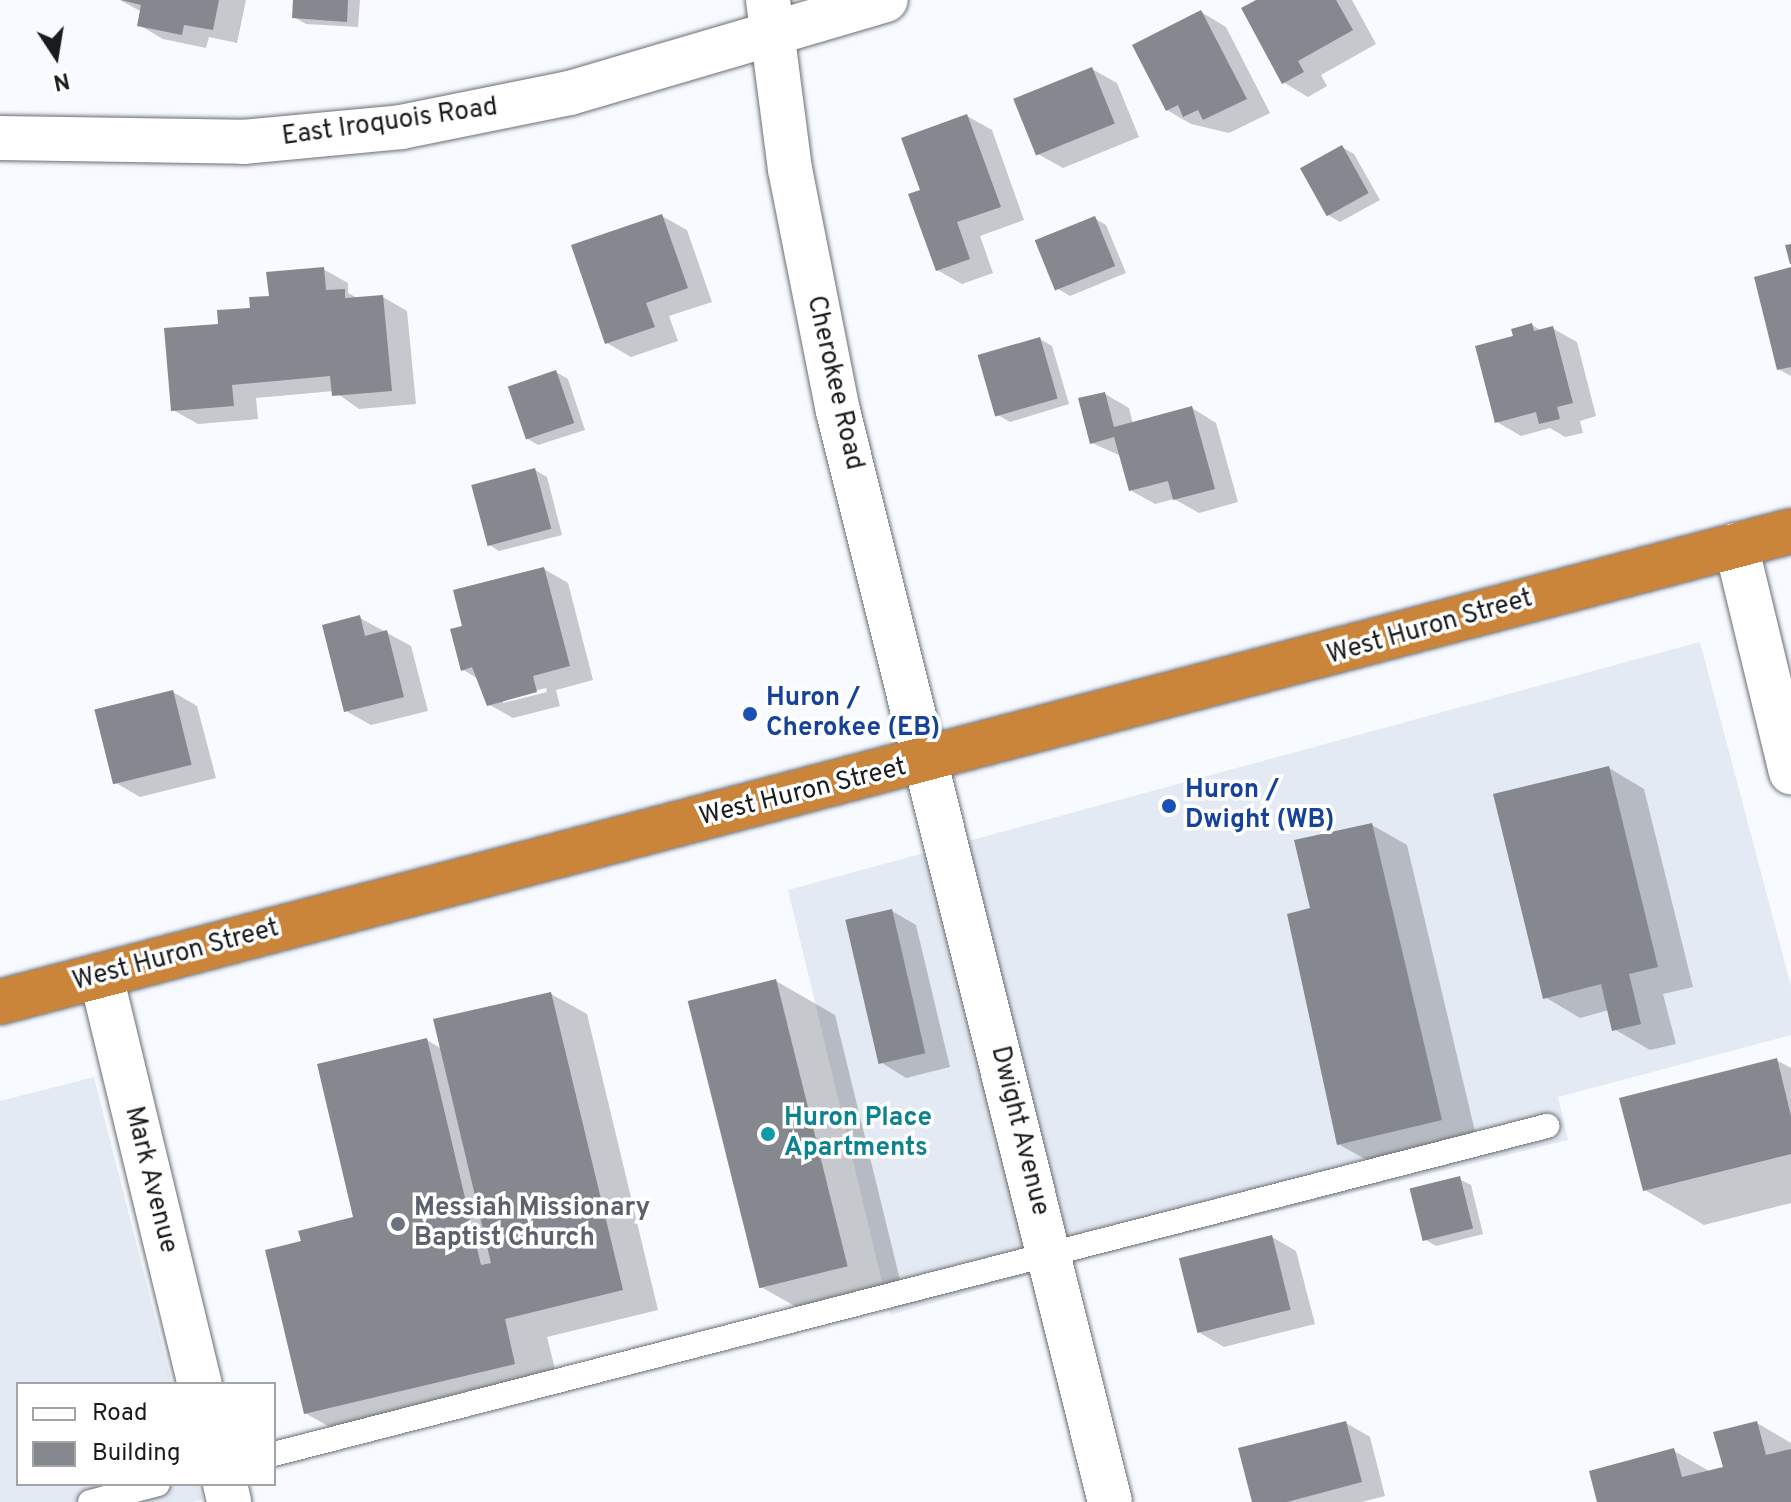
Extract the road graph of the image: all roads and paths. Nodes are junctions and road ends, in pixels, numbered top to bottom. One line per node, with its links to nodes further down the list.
1 (886, 0): 2 (street, East Iroquois Road)
2 (770, 19): 3 (street, East Iroquois Road); 6 (street, Cherokee Road)
3 (0, 138)
4 (1791, 531): 5 (highway, West Huron Street)
5 (1736, 545): 6 (highway, West Huron Street); 7 (street)
6 (928, 760): 8 (highway, West Huron Street); 11 (street, Dwight Avenue)
7 (1791, 772)
8 (101, 976): 9 (highway, West Huron Street); 12 (street, Mark Avenue)
9 (0, 1002)
10 (1547, 1126): 11 (lane)
11 (1049, 1253): 13 (lane); 16 (street, Dwight Avenue)
12 (200, 1382)
13 (276, 1453)
14 (150, 1486): 15 (lane)
15 (90, 1502)
16 (1110, 1502)

